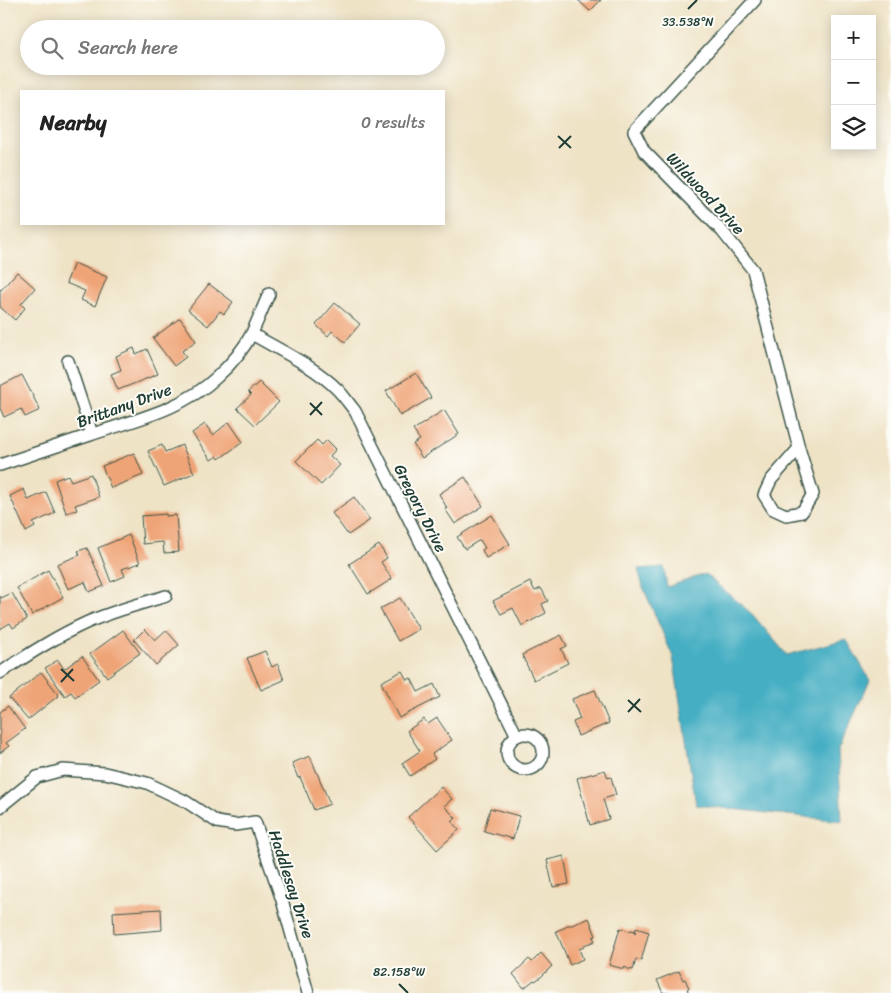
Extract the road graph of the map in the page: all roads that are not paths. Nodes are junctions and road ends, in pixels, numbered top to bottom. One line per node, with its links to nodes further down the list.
1 (755, 0): 6 (street, Wildwood Drive)
2 (269, 294): 3 (street, Brittany Drive)
3 (252, 334): 5 (street, Brittany Drive); 10 (street, Gregory Drive)
4 (68, 361): 5 (street)
5 (92, 434): 7 (street, Brittany Drive)
6 (799, 448): 6 (street, Wildwood Drive)
7 (0, 465)
8 (166, 596): 9 (street)
9 (0, 673)
10 (517, 736)
11 (0, 807): 12 (street, Haddlesay Drive)
12 (308, 993)

